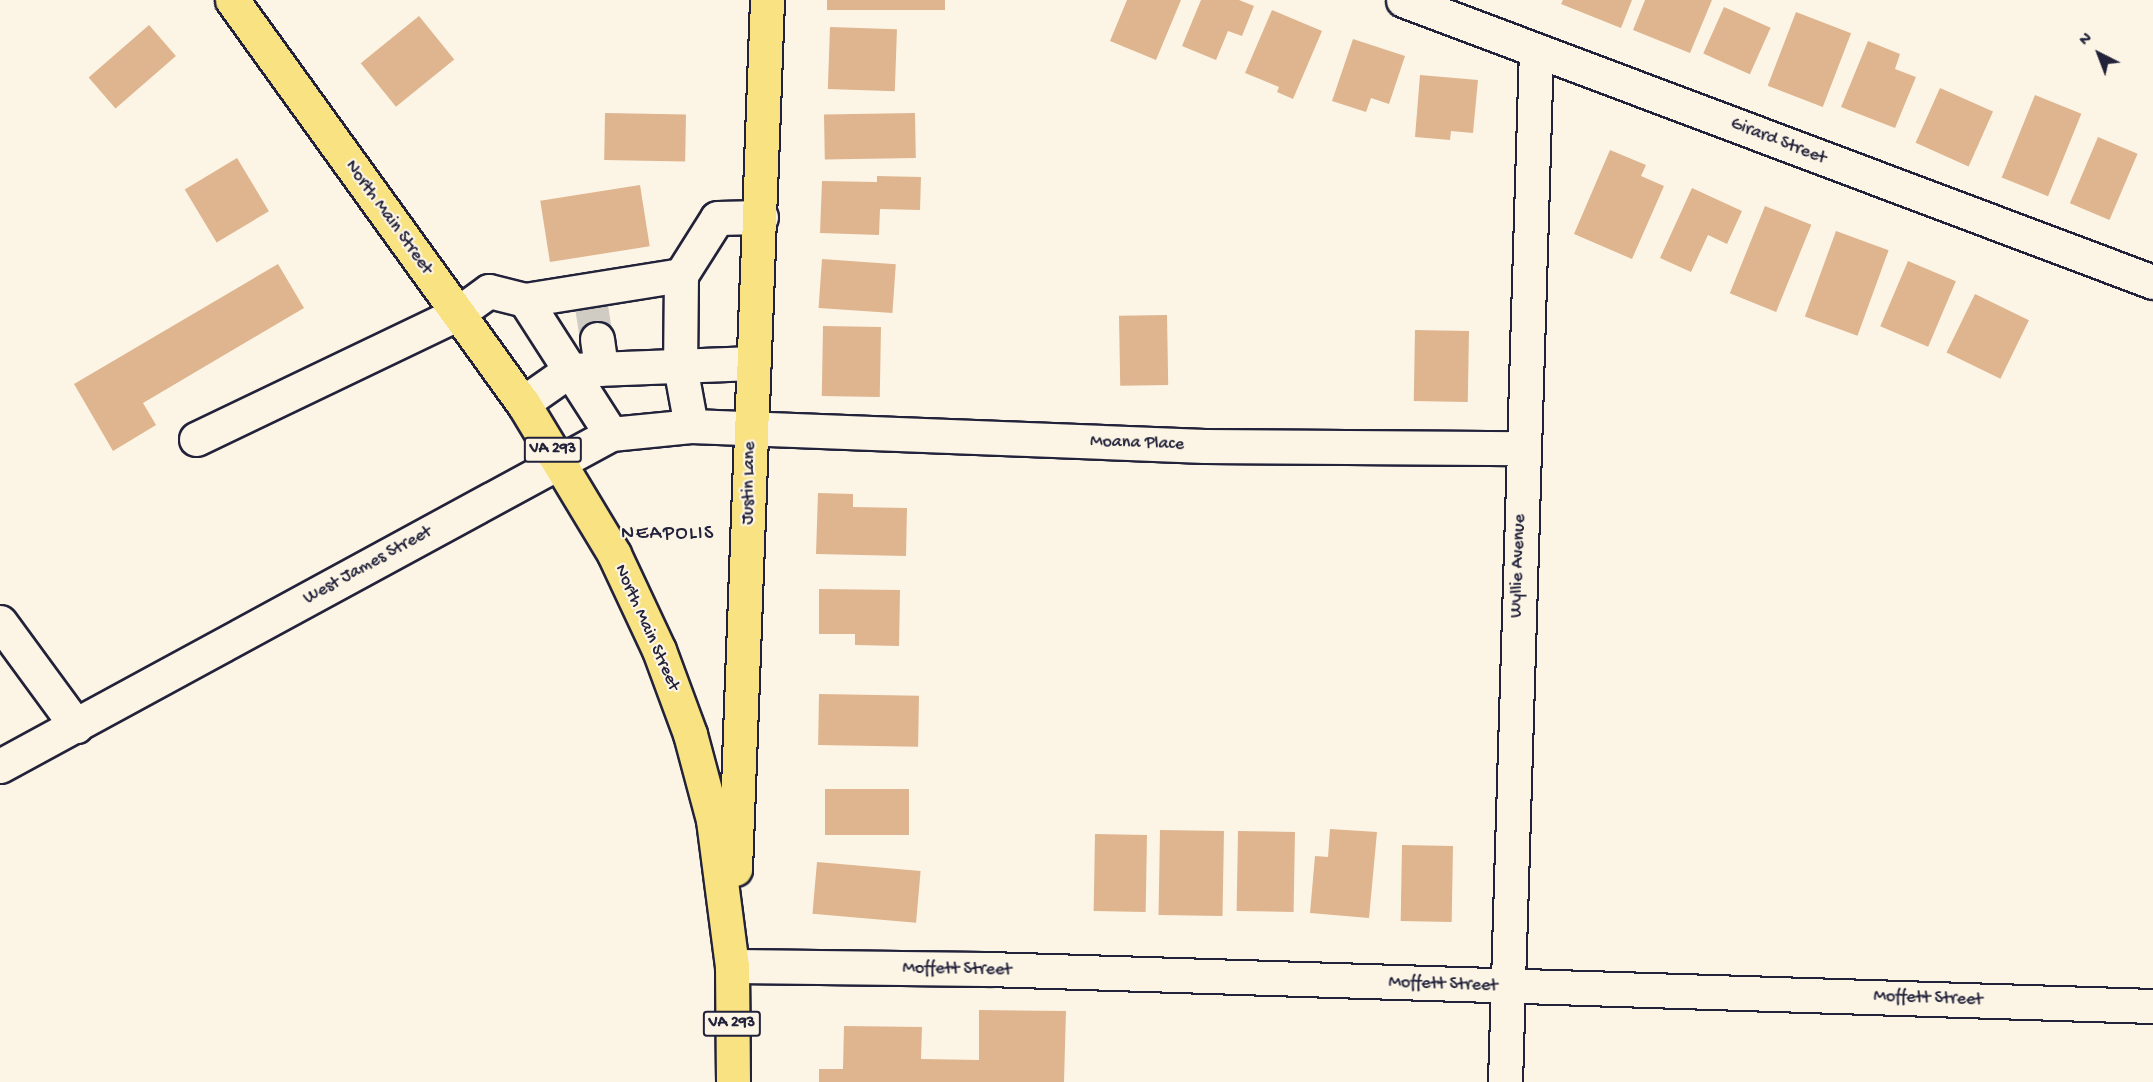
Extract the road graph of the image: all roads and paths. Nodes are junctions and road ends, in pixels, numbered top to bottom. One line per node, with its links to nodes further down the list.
1 (232, 0): 9 (main road, North Main Street / VA 293)
2 (767, 0): 5 (main road, Justin Lane)
3 (1403, 0): 4 (street, Girard Street)
4 (1536, 50): 7 (street, Girard Street); 18 (street, Wyllie Avenue)
5 (761, 217): 6 (street); 11 (main road, Justin Lane)
6 (681, 275): 8 (street); 12 (street)
7 (2153, 282)
8 (525, 300): 9 (street); 10 (street)
9 (457, 314): 13 (main road, North Main Street / VA 293); 17 (street)
10 (590, 359): 12 (street); 13 (street); 16 (street)
11 (754, 363): 12 (street); 15 (main road, Justin Lane)
12 (680, 366): 14 (street)
13 (523, 403): 19 (main road, North Main Street / VA 293)
14 (691, 426): 15 (street, West James Street); 16 (street, West James Street)
15 (752, 428): 18 (street, Moana Place); 23 (main road, Justin Lane)
16 (611, 434): 19 (street, West James Street)
17 (195, 439)
18 (1523, 448): 24 (street, Wyllie Avenue)
19 (559, 458): 21 (street, West James Street); 23 (main road, North Main Street / VA 293)
20 (0, 621): 21 (street)
21 (76, 726): 22 (street, West James Street)
22 (0, 765)
23 (732, 966): 24 (street, Moffett Street); 26 (main road, North Main Street / VA 293)
24 (1508, 987): 25 (street, Moffett Street); 27 (street, Wyllie Avenue)
25 (2153, 1006)
26 (733, 1082)
27 (1505, 1082)

